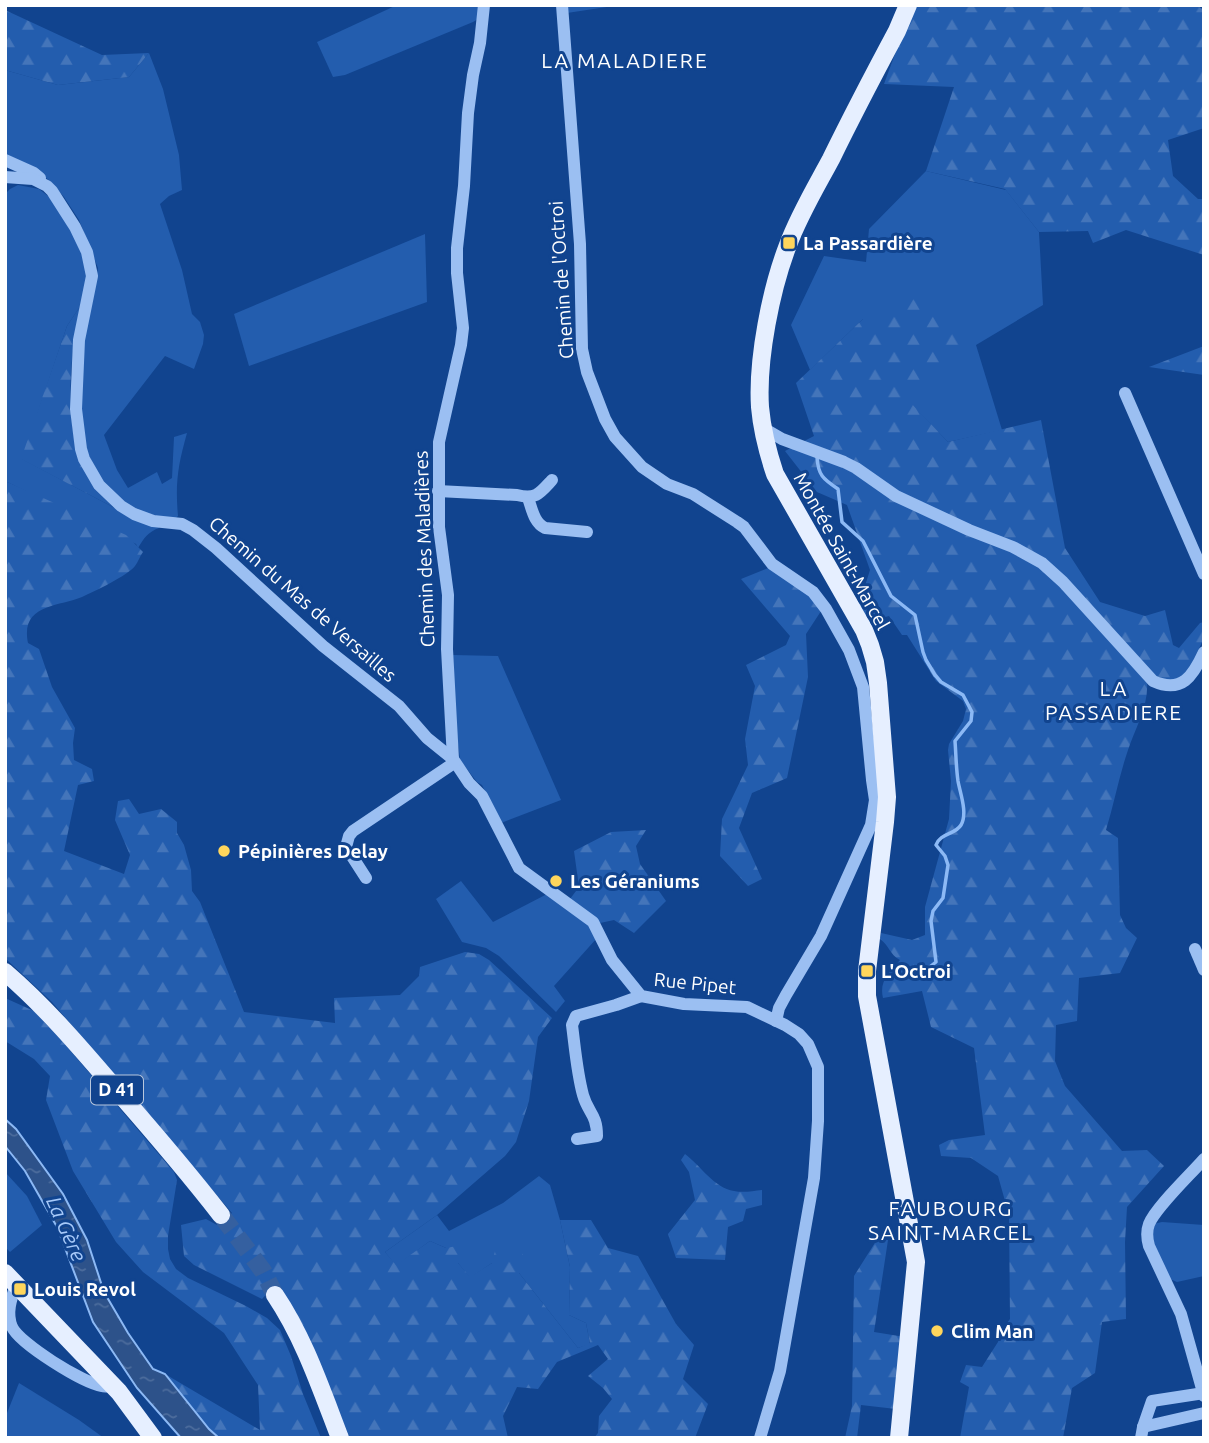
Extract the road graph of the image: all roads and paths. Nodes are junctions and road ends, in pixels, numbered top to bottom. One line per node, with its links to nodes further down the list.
1 (484, 5): 10 (street, Chemin des Maladières)
2 (562, 5): 16 (street, Chemin de l'Octroi)
3 (908, 5): 8 (main road, Montée Saint-Marcel)
4 (5, 160): 6 (street, Chemin du Mas de Versailles)
5 (7, 179): 6 (street)
6 (47, 186): 15 (street, Chemin du Mas de Versailles)
7 (1125, 393): 13 (street)
8 (763, 428): 14 (street); 16 (main road, Montée Saint-Marcel)
9 (552, 480): 11 (street)
10 (438, 491): 11 (street); 15 (street, Chemin des Maladières)
11 (528, 498): 12 (street)
12 (587, 532)
13 (1204, 574)
14 (1204, 652)
15 (454, 761): 17 (street); 21 (street, Rue Pipet)
16 (881, 799): 22 (street); 35 (main road, Montée Saint-Marcel)
17 (366, 878)
18 (1195, 948): 19 (street)
19 (1204, 970)
20 (5, 972): 25 (main road, D 41)
21 (641, 996): 22 (street, Rue Pipet); 23 (street)
22 (776, 1021): 34 (street, Rue Pipet)
23 (577, 1139)
24 (1204, 1159): 29 (street)
25 (222, 1215)
26 (11, 1279): 28 (main road); 28 (street)
27 (275, 1295): 33 (main road)
28 (112, 1385): 32 (main road)
29 (1203, 1394): 31 (street)
30 (1204, 1413): 31 (street)
31 (1142, 1432)
32 (153, 1438)
33 (340, 1438)
34 (761, 1438)
35 (899, 1438)

